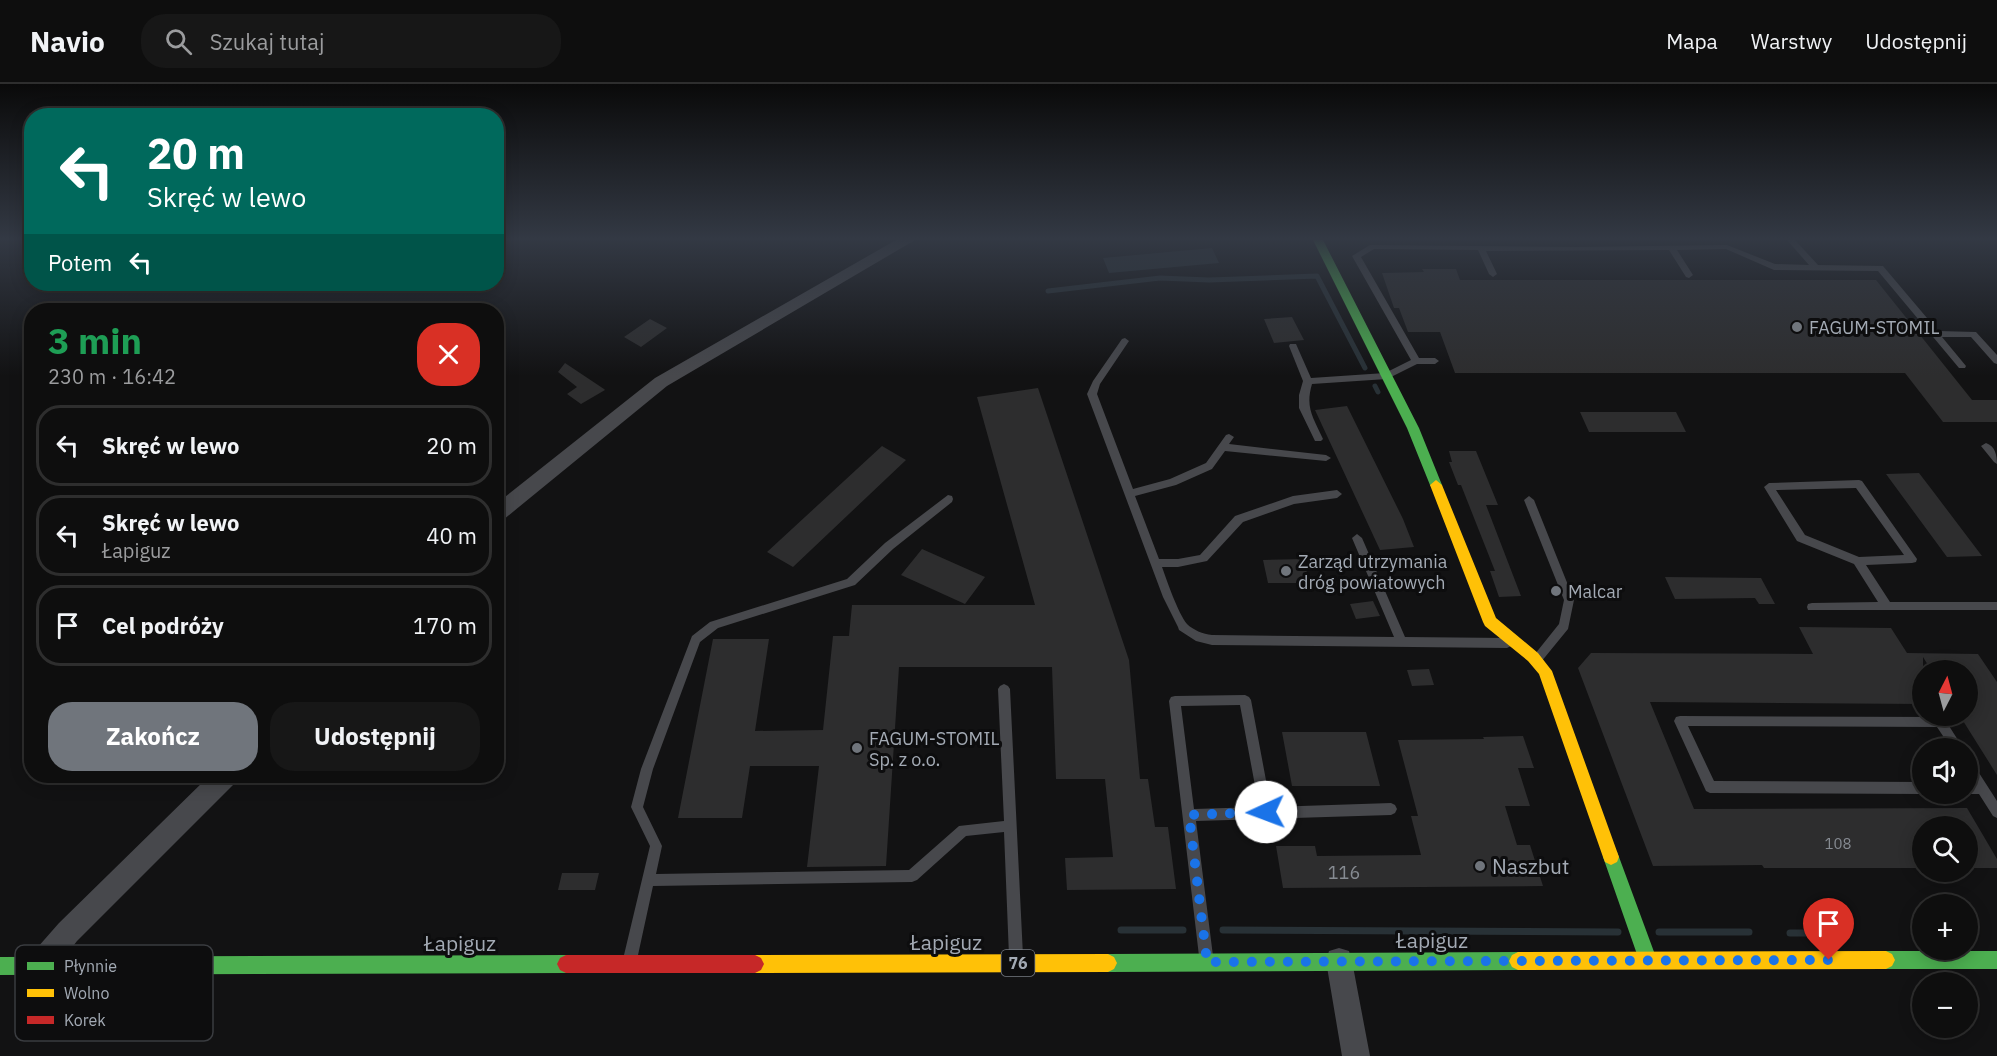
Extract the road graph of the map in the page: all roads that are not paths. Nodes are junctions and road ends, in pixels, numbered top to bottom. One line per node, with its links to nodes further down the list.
1 (828, 285): 24 (street)
2 (1341, 285): 12 (main road)
3 (1373, 285): 8 (lane)
4 (1895, 285): 5 (lane)
5 (1935, 334): 10 (lane); 11 (lane)
6 (1125, 341): 20 (lane)
7 (1293, 346): 13 (lane)
8 (1416, 361): 9 (lane); 12 (lane)
9 (1435, 361)
10 (1997, 361)
11 (1962, 366)
12 (1387, 376): 13 (lane); 32 (main road)
13 (1308, 381): 15 (lane)
14 (1229, 437): 17 (lane)
15 (1318, 439)
16 (1986, 446): 19 (lane)
17 (1222, 447): 18 (lane); 20 (lane)
18 (1326, 458)
19 (1997, 460)
20 (1129, 494): 27 (lane)
21 (1337, 494): 27 (lane)
22 (948, 499): 46 (lane)
23 (1529, 500): 33 (lane)
24 (504, 509)
25 (1357, 538): 31 (lane)
26 (1858, 561): 26 (lane); 30 (lane)
27 (1155, 563): 31 (lane)
28 (1997, 606): 30 (lane)
29 (1812, 607): 30 (lane)
30 (1887, 607)
31 (1401, 641): 32 (lane)
32 (1514, 643): 33 (main road)
33 (1536, 659): 48 (main road)
34 (1005, 689): 45 (lane)
35 (1950, 738): 38 (lane)
36 (1978, 782): 40 (lane)
37 (218, 783): 47 (street)
38 (1912, 788)
39 (1978, 788): 40 (lane)
40 (1982, 788): 43 (lane)
41 (1391, 809): 42 (lane)
42 (1266, 812): 44 (lane); 44 (lane)
43 (1997, 812)
44 (1189, 815): 50 (lane)
45 (1010, 826): 46 (lane); 52 (lane)
46 (648, 880): 53 (lane)
47 (58, 945)
48 (1648, 960): 49 (main road, Łapiguz / 76); 51 (main road, Łapiguz / 76)
49 (1997, 960)
50 (1207, 962): 51 (main road, Łapiguz / 76); 52 (main road, Łapiguz / 76)
51 (1339, 962): 55 (street)
52 (1017, 963): 53 (main road, Łapiguz / 76)
53 (629, 964): 54 (main road, Łapiguz / 76)
54 (213, 965)
55 (1356, 1056)

